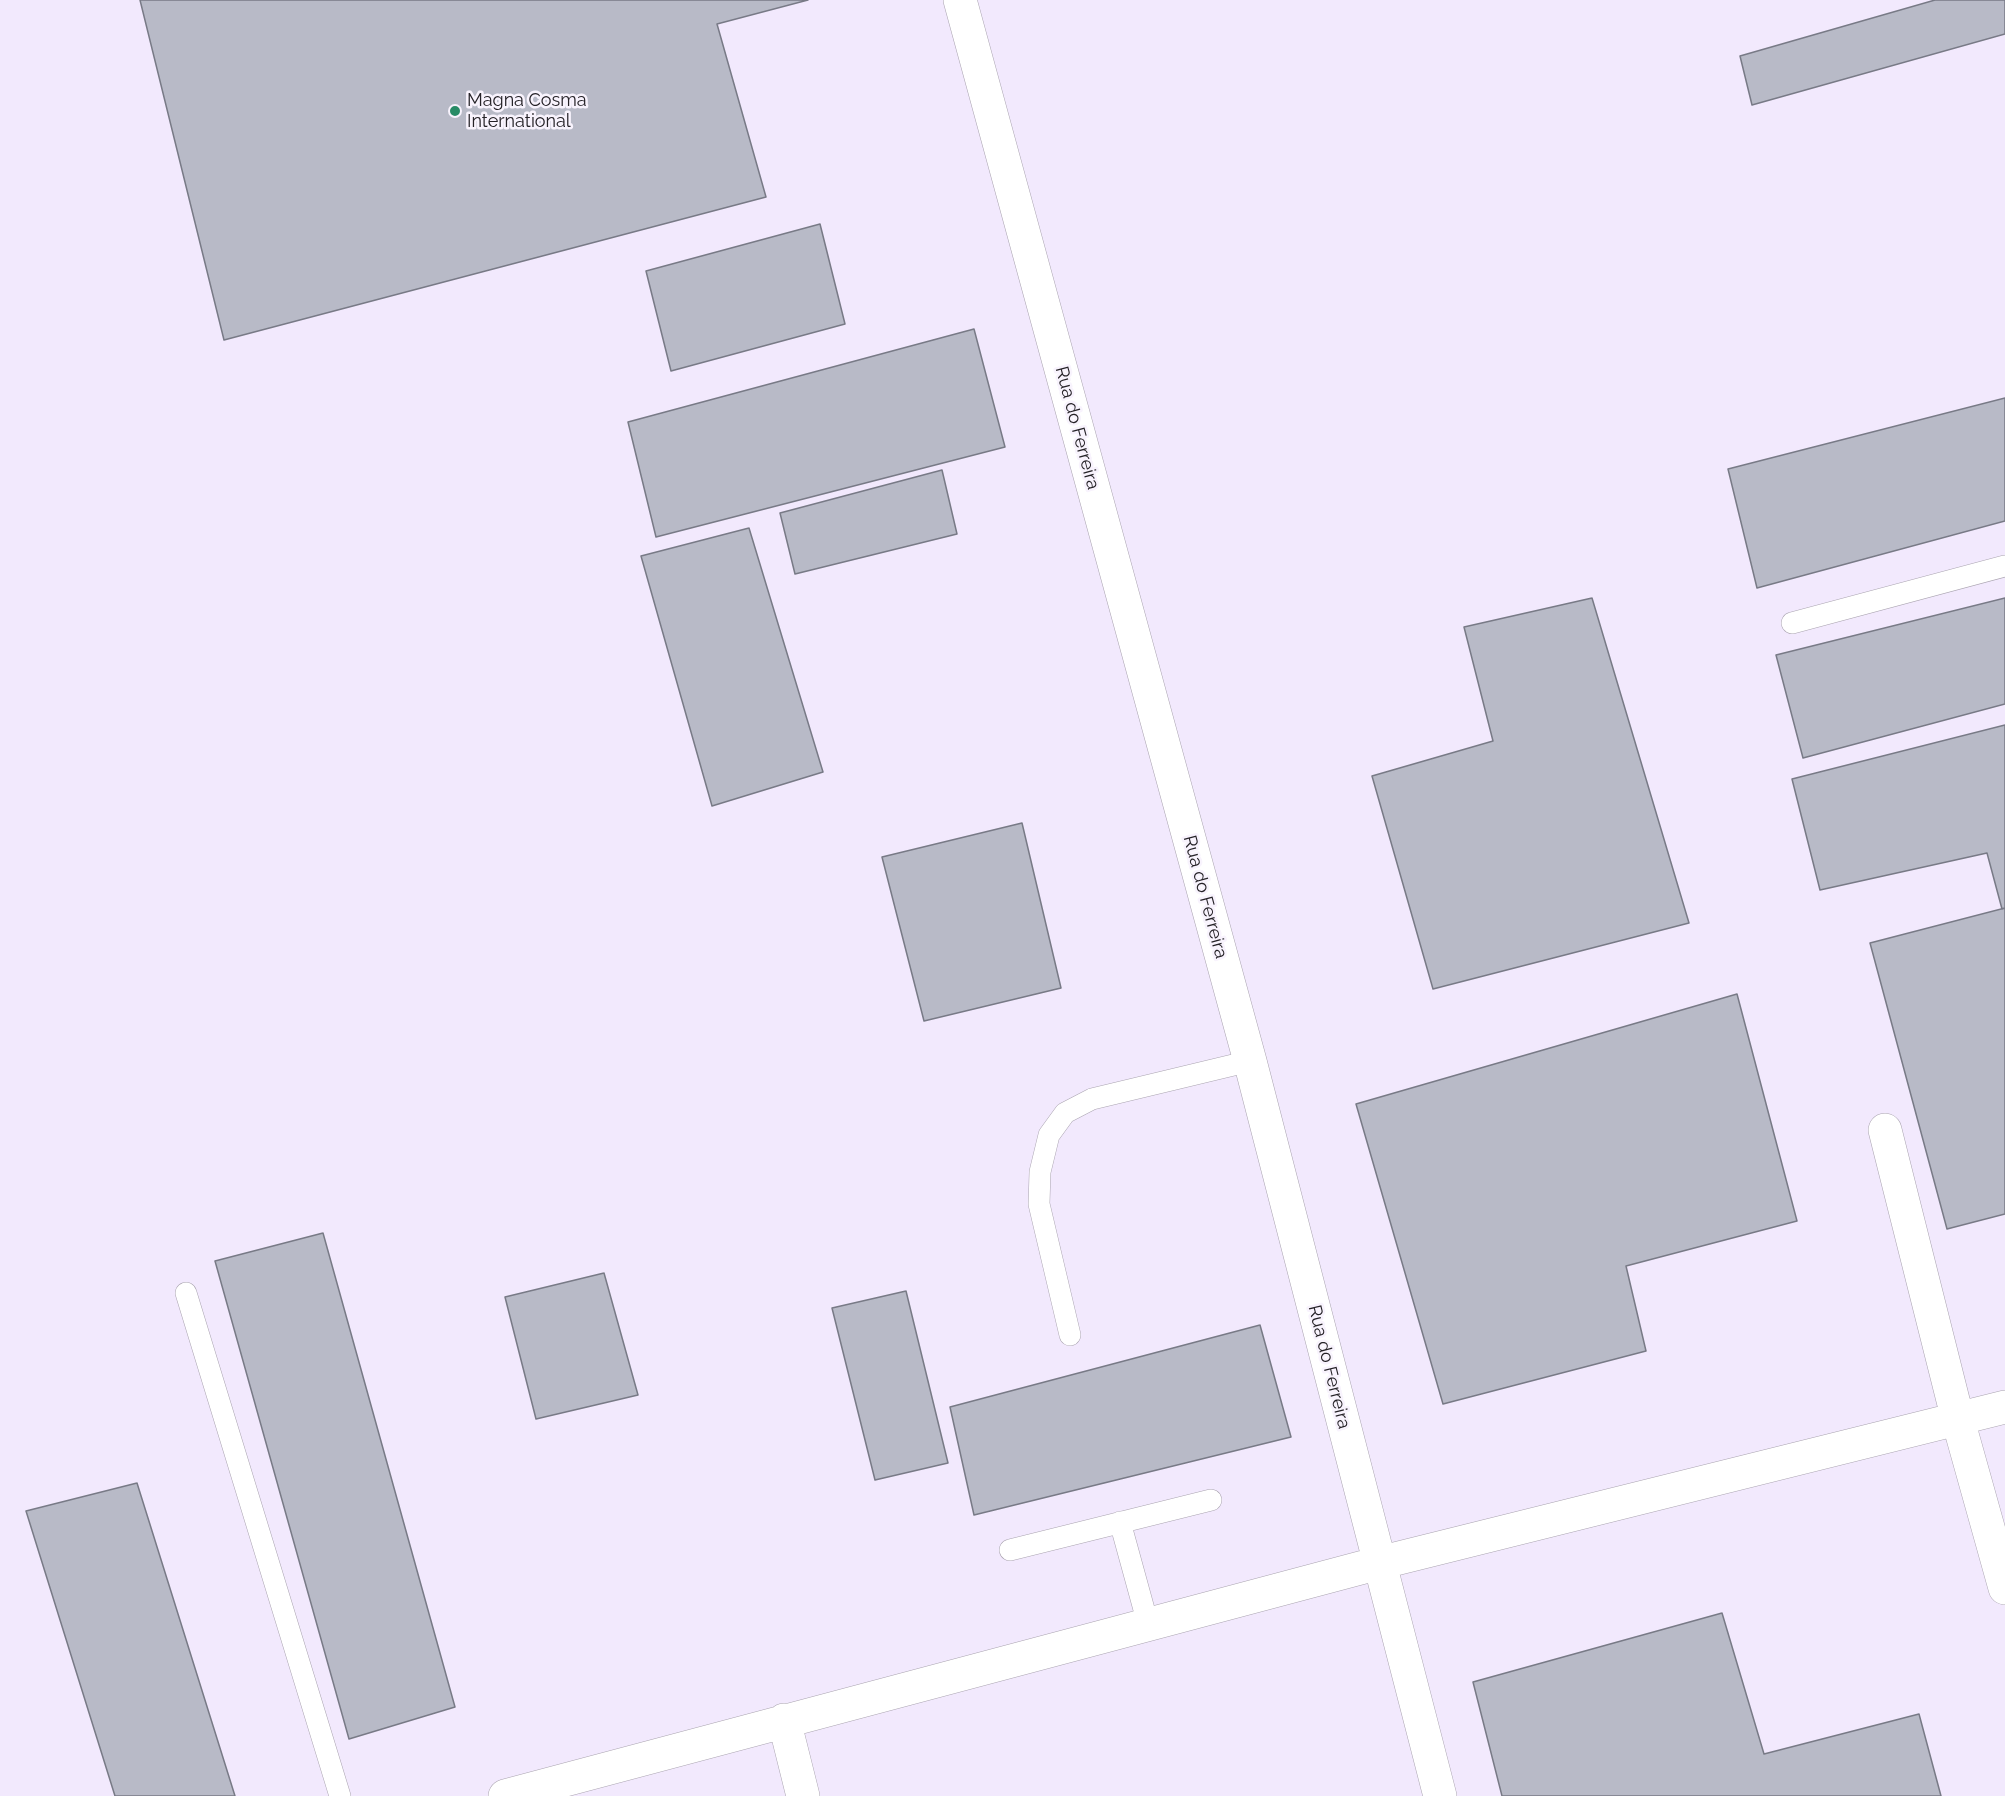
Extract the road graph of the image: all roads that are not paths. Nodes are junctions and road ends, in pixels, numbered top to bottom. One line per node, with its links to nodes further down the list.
1 (960, 0): 4 (street, Rua do Ferreira)
2 (2005, 566): 3 (lane)
3 (1792, 623)
4 (1250, 1061): 7 (lane); 13 (street, Rua do Ferreira)
5 (1885, 1130): 9 (street)
6 (186, 1293): 17 (lane)
7 (1070, 1335)
8 (2005, 1407): 9 (street)
9 (1958, 1420): 13 (street); 14 (street)
10 (1211, 1500): 11 (lane)
11 (1120, 1522): 12 (lane); 15 (lane)
12 (1010, 1550)
13 (1379, 1563): 15 (street); 20 (street, Rua do Ferreira)
14 (2005, 1588)
15 (1148, 1624): 16 (street)
16 (784, 1720): 18 (street); 19 (street)
17 (340, 1796)
18 (505, 1796)
19 (803, 1796)
20 (1440, 1796)

